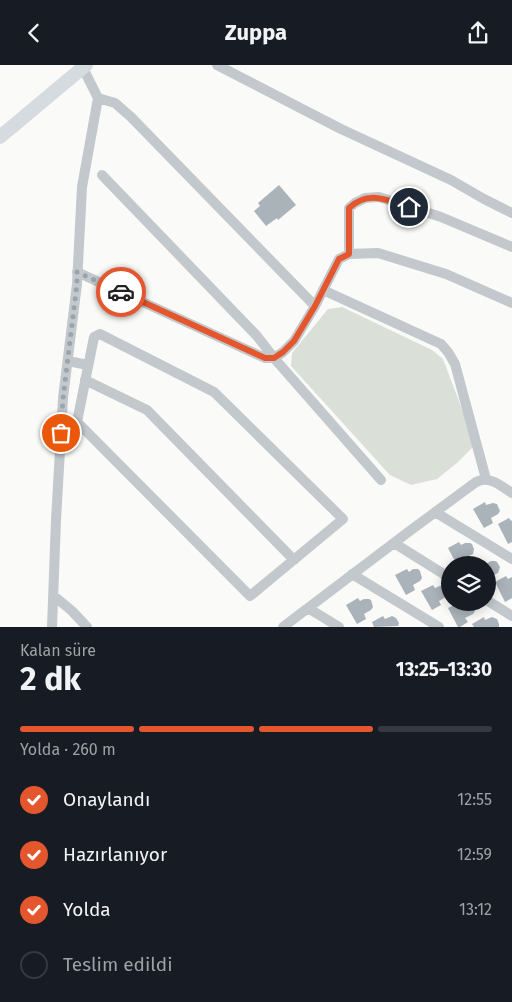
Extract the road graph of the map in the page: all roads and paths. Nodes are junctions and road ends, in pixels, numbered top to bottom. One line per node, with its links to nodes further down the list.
1 (217, 65): 6 (street)
2 (85, 67): 3 (street); 4 (street)
3 (98, 98): 9 (street); 12 (street)
4 (0, 137)
5 (102, 175): 13 (street)
6 (512, 213)
7 (512, 247): 8 (street)
8 (349, 254): 10 (street); 11 (street)
9 (77, 272): 13 (street); 14 (street)
10 (323, 290): 12 (street); 17 (street)
11 (512, 303)
12 (315, 306): 13 (street)
13 (274, 358): 18 (street)
14 (68, 361): 15 (street); 26 (street)
15 (88, 365): 16 (street); 23 (street)
16 (85, 380): 23 (street); 23 (street)
17 (486, 479): 19 (street); 20 (street)
18 (381, 481)
19 (512, 493)
20 (435, 512): 21 (street); 22 (street)
21 (394, 543): 24 (street); 25 (street)
22 (512, 559)
23 (294, 560)
24 (441, 572)
25 (352, 575): 28 (street); 34 (street)
26 (54, 595): 30 (street); 31 (street)
27 (496, 606): 29 (street)
28 (308, 608): 32 (street); 33 (street)
29 (512, 616)
30 (52, 627)
31 (87, 627)
32 (283, 627)
33 (339, 627)
34 (439, 627)

